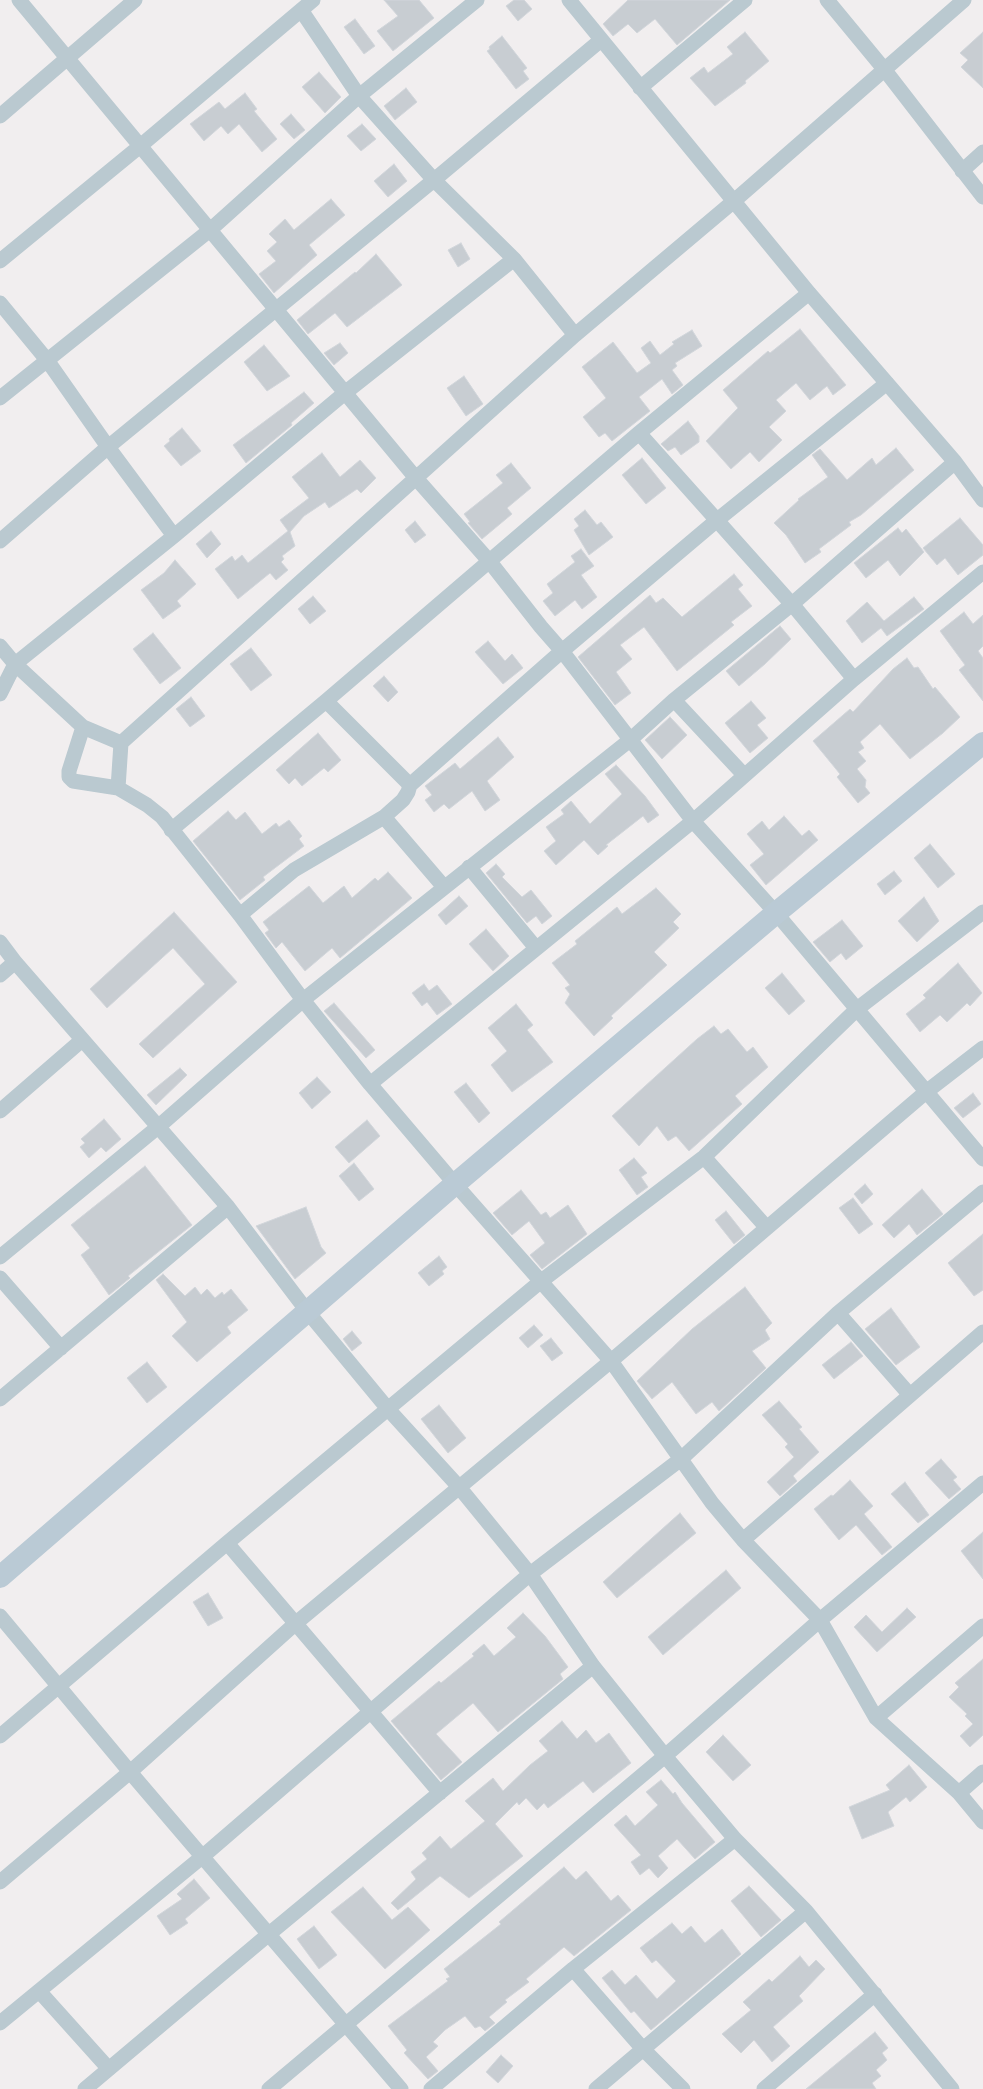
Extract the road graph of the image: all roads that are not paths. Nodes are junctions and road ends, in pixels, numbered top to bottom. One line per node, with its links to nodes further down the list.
1 (19, 0): 11 (street)
2 (135, 0): 11 (street)
3 (313, 0): 9 (street)
4 (477, 0): 14 (street)
5 (745, 0): 13 (street)
6 (827, 0): 12 (street)
7 (964, 0): 12 (street)
8 (574, 2): 10 (street)
9 (301, 10): 14 (street); 16 (street)
10 (601, 40): 13 (street); 19 (street)
11 (67, 59): 15 (street); 16 (street)
12 (884, 69): 18 (street); 21 (street)
13 (640, 88): 21 (street)
14 (360, 96): 19 (street); 22 (street)
15 (0, 116)
16 (140, 147): 22 (street); 24 (street)
17 (983, 152): 18 (street)
18 (962, 171): 20 (street)
19 (434, 180): 23 (street); 27 (street)
20 (983, 197)
21 (734, 202): 25 (street); 28 (street)
22 (210, 230): 27 (street); 29 (street)
23 (514, 259): 28 (street); 31 (street)
24 (0, 261)
25 (809, 293): 30 (street); 33 (street)
26 (0, 303): 29 (street)
27 (276, 309): 31 (street); 34 (street)
28 (575, 335): 36 (street)
29 (47, 360): 32 (street); 34 (street)
30 (887, 383): 35 (street); 38 (street)
31 (346, 392): 36 (street); 39 (street)
32 (0, 398)
33 (639, 433): 38 (street); 41 (street)
34 (108, 447): 39 (street); 40 (street)
35 (955, 462): 37 (street); 43 (street)
36 (415, 477): 41 (street); 54 (street)
37 (983, 500)
38 (716, 521): 43 (street); 45 (street)
39 (174, 536): 46 (street)
40 (0, 541)
41 (490, 562): 45 (street); 50 (street)
42 (983, 572): 47 (street)
43 (791, 604): 47 (street); 49 (street)
44 (0, 646): 46 (street)
45 (562, 650): 52 (street); 56 (street)
46 (15, 664): 48 (street); 51 (street)
47 (854, 679): 55 (street)
48 (0, 694)
49 (674, 700): 52 (street); 55 (street)
50 (326, 702): 56 (street); 60 (street)
51 (83, 728): 54 (street); 57 (street)
52 (630, 740): 59 (street); 61 (street)
53 (983, 742): 64 (street)
54 (121, 743): 57 (street)
55 (744, 775): 59 (street)
56 (410, 785): 58 (street)
57 (118, 788): 60 (street)
58 (384, 817): 62 (street); 65 (street)
59 (694, 821): 64 (street); 67 (street)
60 (171, 830): 65 (street)
61 (469, 867): 62 (street); 67 (street)
62 (444, 887): 70 (street)
63 (983, 912): 71 (street)
64 (776, 914): 71 (street); 80 (street)
65 (240, 915): 70 (street)
66 (0, 942): 68 (street)
67 (536, 948): 74 (street)
68 (15, 962): 69 (street); 72 (street)
69 (0, 975)
70 (303, 1000): 74 (street); 77 (street)
71 (857, 1009): 75 (street); 78 (street)
72 (82, 1040): 76 (street); 77 (street)
73 (983, 1048): 75 (street)
74 (370, 1084): 80 (street)
75 (926, 1092): 79 (street); 83 (street)
76 (0, 1111)
77 (158, 1127): 82 (street); 84 (street)
78 (704, 1157): 83 (street); 86 (street)
79 (983, 1159)
80 (454, 1184): 86 (street); 87 (street)
81 (983, 1192): 88 (street)
82 (228, 1207): 87 (street); 90 (street)
83 (767, 1228): 91 (street)
84 (0, 1257)
85 (0, 1278): 90 (street)
86 (540, 1282): 91 (street); 94 (street)
87 (307, 1311): 94 (street); 101 (street)
88 (838, 1313): 92 (street); 95 (street)
89 (983, 1332): 92 (street)
90 (61, 1348): 93 (street)
91 (611, 1361): 95 (street); 97 (street)
92 (908, 1394): 98 (street)
93 (0, 1399)
94 (388, 1409): 97 (street); 99 (street)
95 (681, 1459): 98 (street); 100 (street)
96 (983, 1483): 103 (street)
97 (459, 1487): 100 (street); 104 (street)
98 (743, 1540): 103 (street)
99 (227, 1543): 104 (street); 107 (street)
100 (530, 1574): 106 (street); 108 (street)
101 (0, 1577)
102 (0, 1616): 107 (street)
103 (820, 1620): 109 (street); 111 (street)
104 (296, 1623): 108 (street); 112 (street)
105 (983, 1626): 109 (street)
106 (593, 1666): 111 (street); 114 (street)
107 (59, 1686): 110 (street); 112 (street)
108 (370, 1712): 114 (street); 118 (street)
109 (876, 1718): 115 (street)
110 (0, 1736)
111 (665, 1756): 117 (street); 126 (street)
112 (130, 1772): 118 (street); 119 (street)
113 (983, 1772): 115 (street)
114 (440, 1793): 121 (street)
115 (959, 1793): 116 (street)
116 (983, 1822)
117 (735, 1839): 120 (street); 122 (street)
118 (202, 1857): 121 (street); 123 (street)
119 (0, 1882)
120 (806, 1911): 124 (street); 127 (street)
121 (269, 1934): 126 (street); 128 (street)
122 (573, 1969): 127 (street); 133 (street)
123 (39, 1991): 125 (street); 128 (street)
124 (875, 1994): 129 (street); 136 (street)
125 (0, 2023)
126 (346, 2024): 131 (street); 132 (street)
127 (643, 2049): 134 (street); 135 (street)
128 (109, 2069): 130 (street)
129 (945, 2087)
130 (85, 2089)
131 (268, 2089)
132 (401, 2089)
133 (431, 2089)
134 (596, 2089)
135 (683, 2089)
136 (764, 2089)

